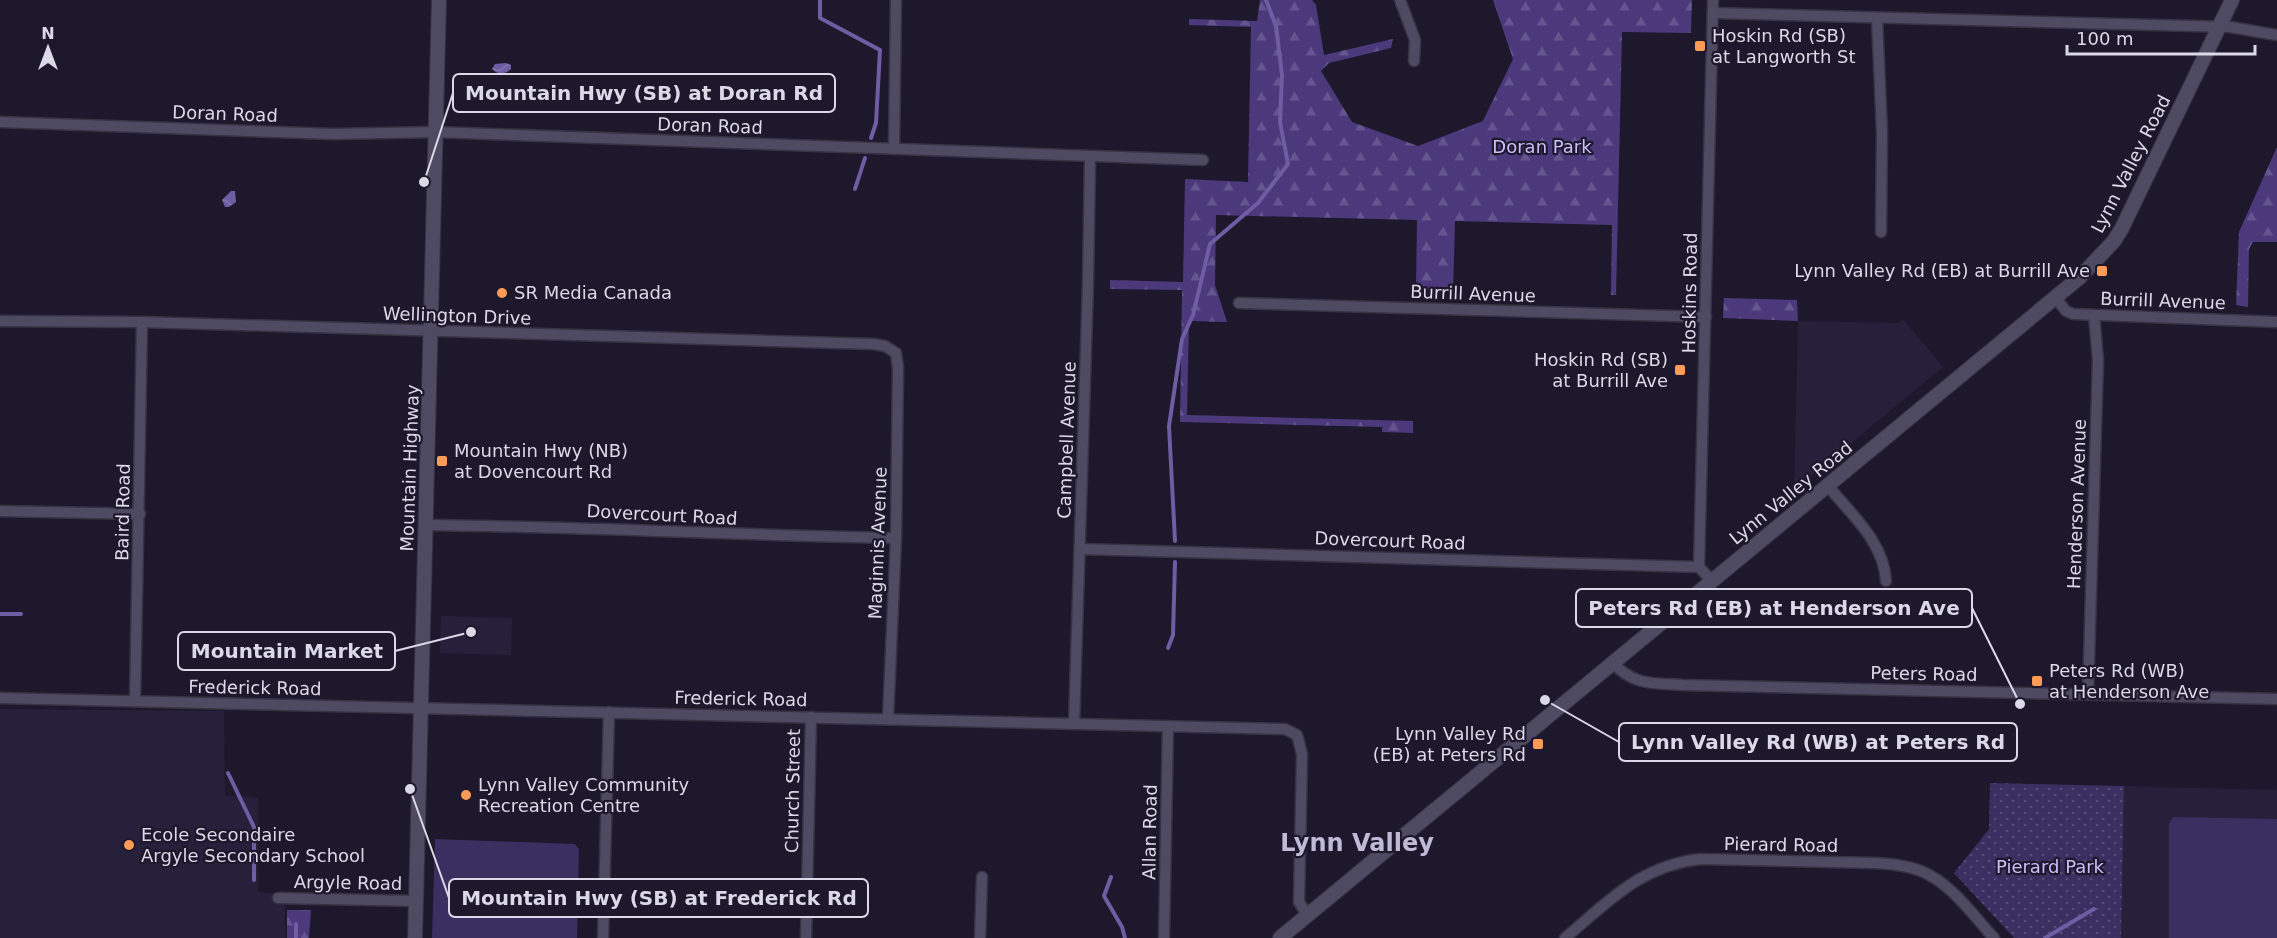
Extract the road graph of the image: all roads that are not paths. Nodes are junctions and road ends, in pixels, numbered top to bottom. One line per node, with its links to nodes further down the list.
1 (440, 0): 12 (street, Mountain Highway)
2 (896, 0): 13 (street)
3 (1400, 0): 10 (street)
4 (1713, 0): 6 (street, Hoskins Road)
5 (2232, 0): 8 (street, Lynn Valley Road)
6 (1713, 13): 7 (street); 20 (street, Hoskins Road)
7 (1877, 19): 8 (street); 16 (street)
8 (2218, 28): 9 (street); 17 (street, Lynn Valley Road)
9 (2277, 35)
10 (1414, 61)
11 (0, 123): 12 (street, Doran Road)
12 (436, 132): 13 (street, Doran Road); 24 (street, Mountain Highway)
13 (894, 149): 14 (street, Doran Road)
14 (1090, 157): 15 (street, Doran Road); 31 (street, Campbell Avenue)
15 (1203, 160)
16 (1881, 232)
17 (2055, 297): 19 (street, Burrill Avenue); 26 (street, Lynn Valley Road)
18 (1239, 303): 20 (street, Burrill Avenue)
19 (2094, 315): 23 (street, Burrill Avenue); 36 (street, Henderson Avenue)
20 (1706, 317): 32 (street, Hoskins Road)
21 (0, 321): 22 (street, Wellington Drive)
22 (142, 322): 24 (street, Wellington Drive); 28 (street, Baird Road)
23 (2277, 322)
24 (432, 331): 25 (street, Wellington Drive); 29 (street, Mountain Highway)
25 (898, 368): 30 (street, Maginnis Avenue)
26 (1827, 485): 33 (street, Lynn Valley Road); 34 (street)
27 (0, 511): 28 (street)
28 (140, 514): 39 (street, Baird Road)
29 (427, 525): 30 (street, Dovercourt Road); 40 (street, Mountain Highway)
30 (896, 538): 43 (street, Maginnis Avenue)
31 (1080, 549): 32 (street, Dovercourt Road); 44 (street, Campbell Avenue)
32 (1699, 567): 33 (street)
33 (1712, 581): 35 (street, Lynn Valley Road)
34 (1886, 581)
35 (1612, 663): 36 (street, Peters Road); 49 (street, Lynn Valley Road)
36 (2088, 694): 38 (street, Peters Road)
37 (0, 698): 39 (street, Frederick Road)
38 (2277, 699)
39 (135, 701): 40 (street, Frederick Road)
40 (421, 708): 41 (street, Frederick Road); 48 (street, Mountain Highway)
41 (609, 712): 42 (street, Frederick Road); 51 (street)
42 (811, 717): 43 (street, Frederick Road); 52 (street, Church Street)
43 (888, 719): 44 (street, Frederick Road)
44 (1074, 723): 45 (street, Frederick Road)
45 (1168, 726): 49 (street, Frederick Road); 54 (street, Allan Road)
46 (982, 877): 53 (street)
47 (278, 898): 48 (street, Argyle Road)
48 (416, 901): 50 (street, Mountain Highway)
49 (1307, 915): 55 (street, Lynn Valley Road)
50 (416, 938)
51 (603, 938)
52 (806, 938)
53 (980, 938)
54 (1164, 938)
55 (1280, 938)
56 (1565, 938): 57 (street, Pierard Road)
57 (1994, 938)

